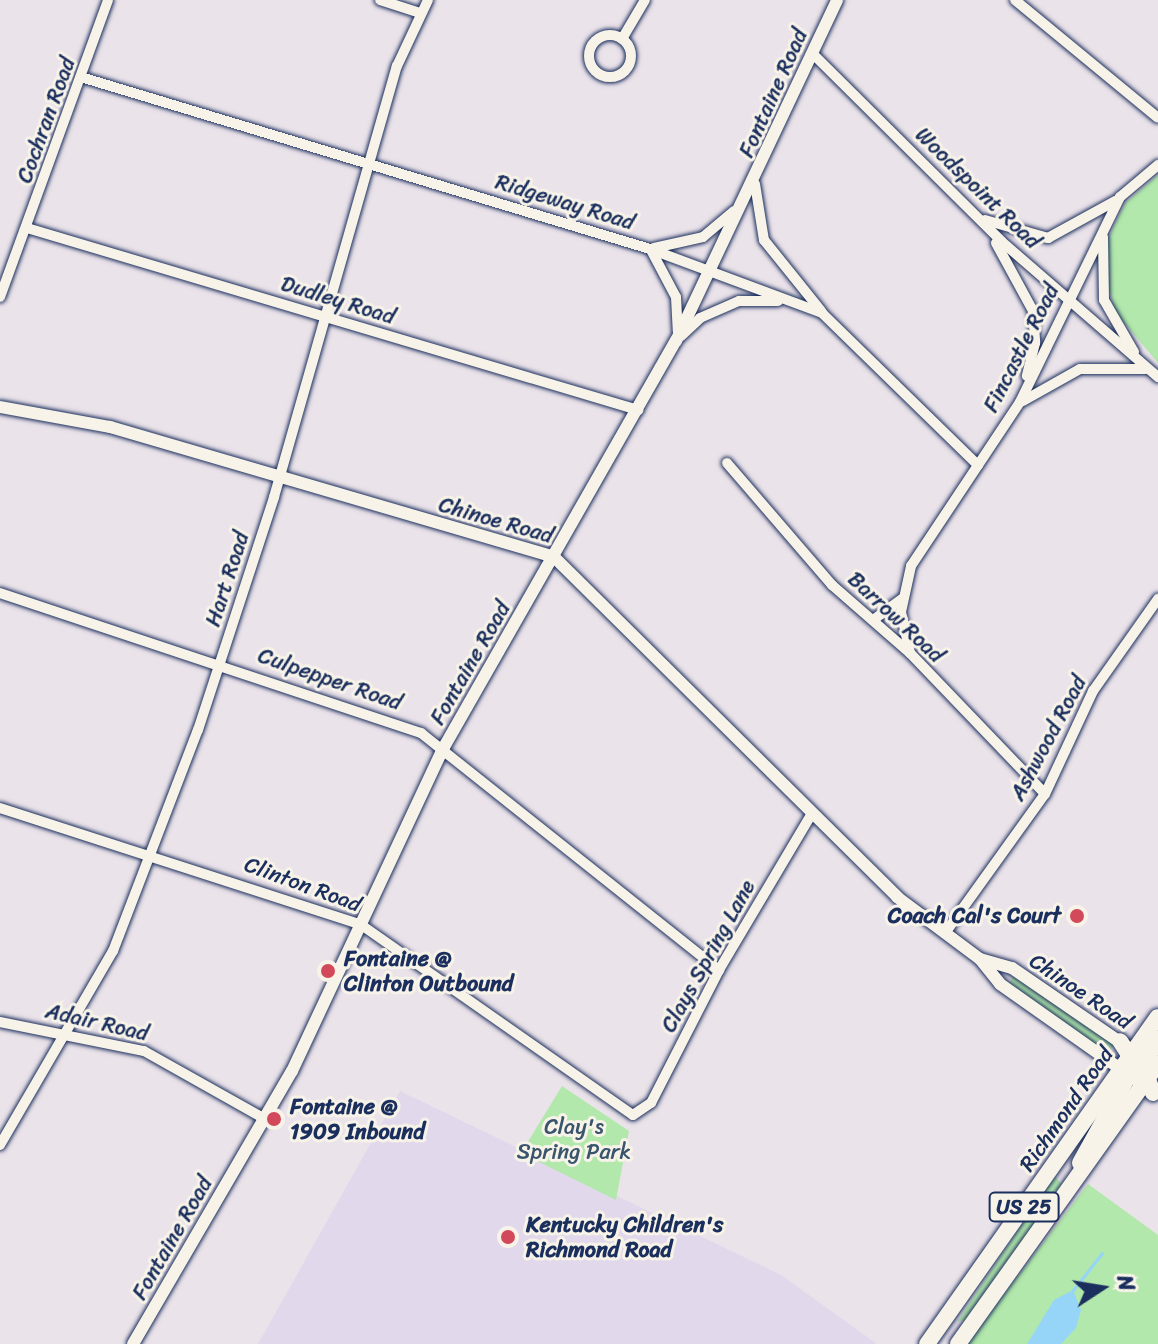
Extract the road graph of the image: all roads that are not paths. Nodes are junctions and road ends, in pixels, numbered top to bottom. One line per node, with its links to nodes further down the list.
1 (108, 0): 10 (street, Cochran Road)
2 (380, 0): 7 (street)
3 (428, 0): 7 (street, Hart Road)
4 (645, 0): 8 (street)
5 (837, 0): 9 (street, Fontaine Road)
6 (1015, 0): 11 (street)
7 (420, 13): 12 (street, Hart Road)
8 (622, 39): 8 (street)
9 (813, 54): 14 (street, Fontaine Road); 16 (street, Woodspoint Road)
10 (84, 78): 12 (street, Ridgeway Road); 18 (street, Cochran Road)
11 (1158, 118)
12 (369, 165): 19 (street, Ridgeway Road); 24 (street, Hart Road)
13 (1158, 165): 15 (street, Fincastle Road)
14 (755, 184): 19 (street); 20 (street, Fontaine Road); 23 (street)
15 (1120, 197): 16 (street); 17 (street, Fincastle Road)
16 (976, 215): 22 (street, Woodspoint Road); 28 (street)
17 (1106, 222): 22 (street, Fincastle Road); 26 (street)
18 (27, 228): 21 (street, Cochran Road); 24 (street, Dudley Road)
19 (650, 249): 20 (street, Ridgeway Road); 25 (street)
20 (711, 270): 23 (street, Ridgeway Road); 25 (street, Fontaine Road)
21 (0, 297)
22 (1067, 300): 26 (street, Woodspoint Road); 28 (street, Fincastle Road)
23 (822, 313): 25 (street); 32 (street, Ridgeway Road)
24 (327, 318): 30 (street, Dudley Road); 33 (street, Hart Road)
25 (676, 341): 30 (street, Fontaine Road)
26 (1148, 369): 27 (street, Woodspoint Road); 28 (street)
27 (1158, 377)
28 (1020, 402): 32 (street, Fincastle Road)
29 (0, 407): 33 (street, Chinoe Road)
30 (638, 410): 34 (street, Fontaine Road)
31 (727, 463): 38 (street, Barrow Road)
32 (978, 465): 36 (street, Fincastle Road)
33 (279, 478): 34 (street, Chinoe Road); 40 (street, Hart Road)
34 (554, 557): 41 (street, Fontaine Road); 44 (street, Chinoe Road)
35 (0, 593): 40 (street, Culpepper Road)
36 (903, 597): 38 (street); 39 (street, Fincastle Road)
37 (1158, 599): 42 (street, Ashwood Road)
38 (873, 620): 39 (street, Barrow Road)
39 (910, 653): 42 (street, Barrow Road)
40 (220, 663): 41 (street, Culpepper Road); 45 (street, Hart Road)
41 (444, 747): 46 (street, Fontaine Road); 49 (street, Culpepper Road)
42 (1045, 794): 47 (street, Ashwood Road)
43 (0, 808): 45 (street, Clinton Road)
44 (811, 815): 47 (street, Chinoe Road); 49 (street, Clays Spring Lane)
45 (150, 854): 46 (street, Clinton Road); 52 (street, Hart Road)
46 (360, 924): 55 (street, Clinton Road); 56 (street, Fontaine Road)
47 (945, 933): 48 (street, Chinoe Road)
48 (980, 959): 54 (street, Chinoe Road); 54 (street, Chinoe Road)
49 (719, 970): 55 (street, Clays Spring Lane)
50 (1158, 1017): 54 (main road, Richmond Road / US 25)
51 (0, 1022): 52 (street, Adair Road)
52 (64, 1034): 56 (street, Adair Road); 57 (street, Hart Road)
53 (1158, 1039): 54 (main road)
54 (1142, 1070): 59 (main road, Richmond Road / US 25); 60 (main road, Richmond Road / US 25)
55 (640, 1114)
56 (265, 1119): 58 (street, Fontaine Road)
57 (0, 1145)
58 (133, 1344)
59 (927, 1344)
60 (958, 1344)

